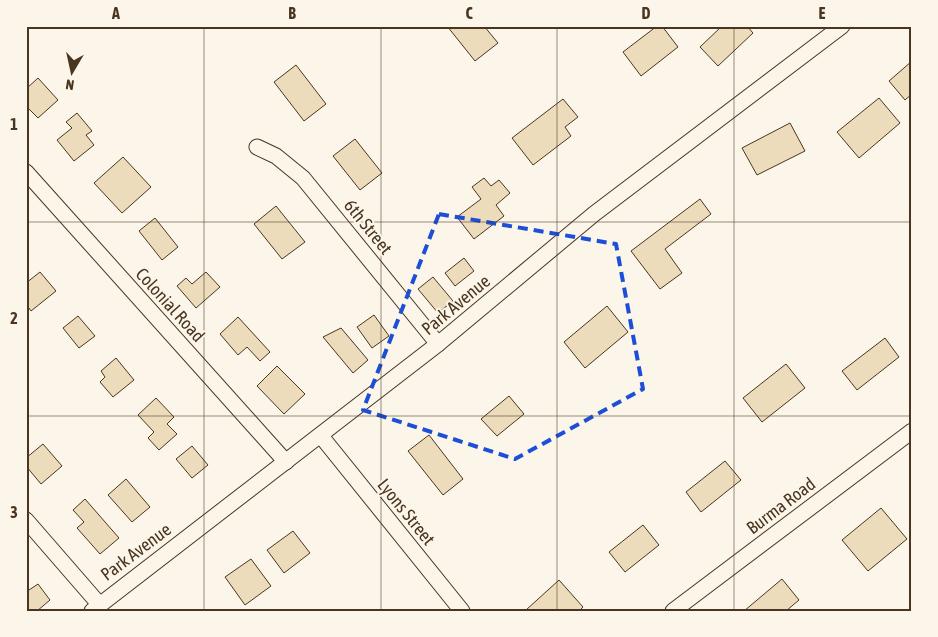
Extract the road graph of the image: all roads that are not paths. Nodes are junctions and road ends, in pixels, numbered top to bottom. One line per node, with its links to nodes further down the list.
1 (842, 26): 4 (street, Park Avenue)
2 (257, 147): 4 (street, 6th Street)
3 (26, 172): 7 (street, Colonial Road)
4 (438, 344): 6 (street, Park Avenue)
5 (912, 431): 11 (street, Burma Road)
6 (320, 436): 7 (street, Park Avenue); 10 (street, Lyons Street)
7 (286, 462): 9 (street, Park Avenue)
8 (26, 520): 9 (street)
9 (96, 607)
10 (462, 611)
11 (673, 611)

